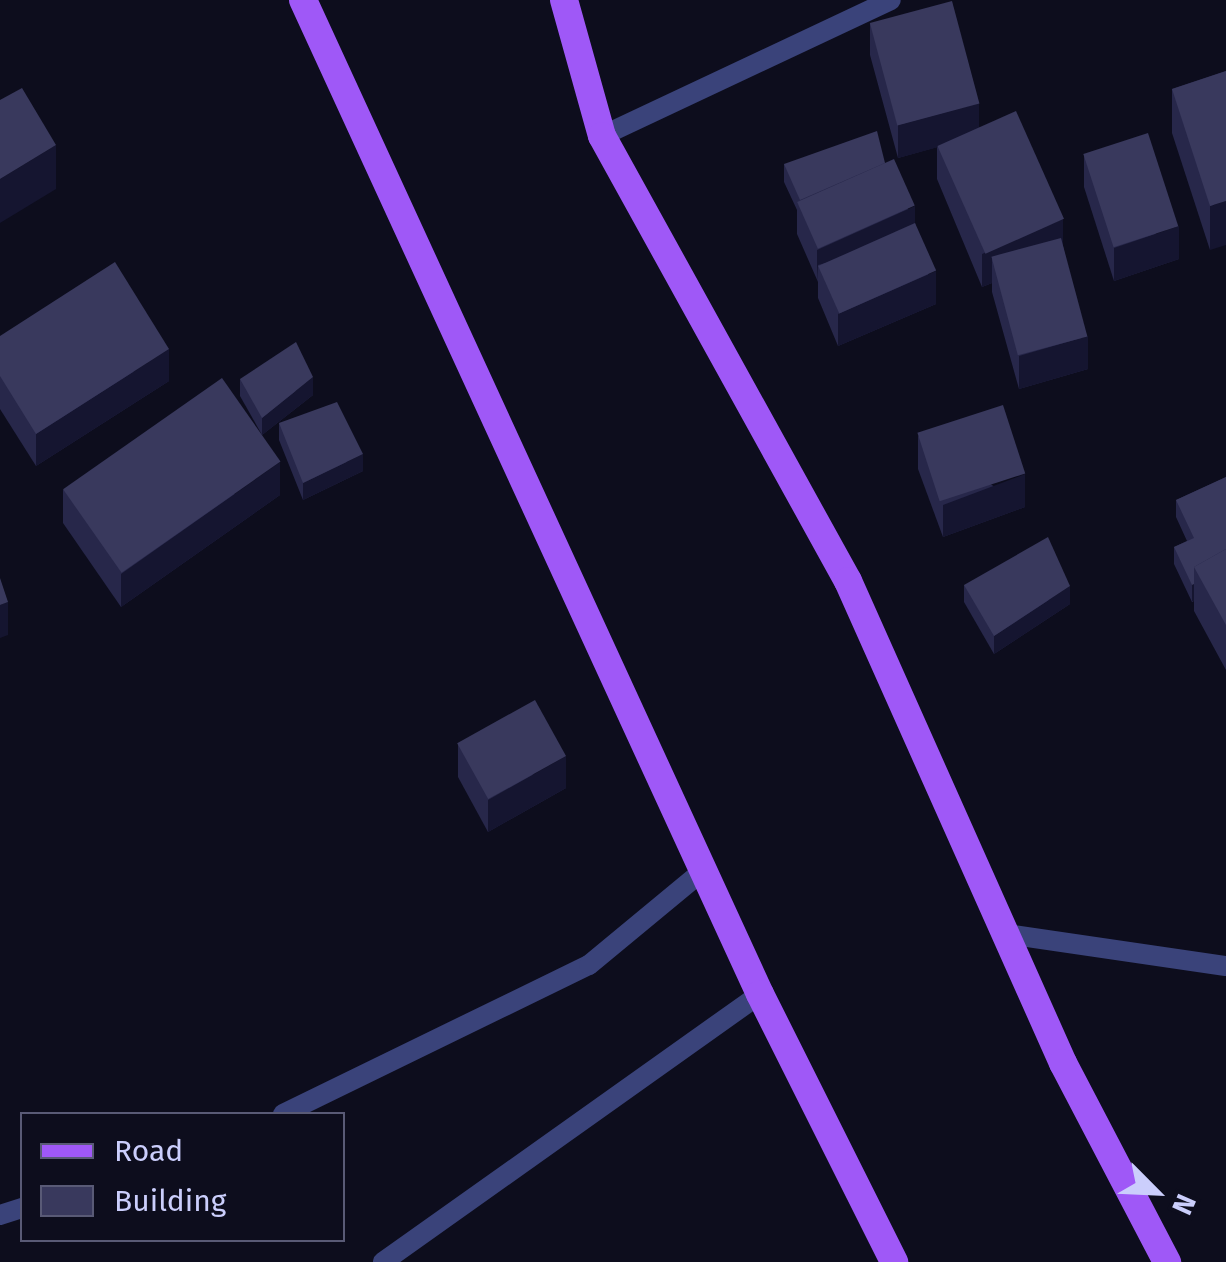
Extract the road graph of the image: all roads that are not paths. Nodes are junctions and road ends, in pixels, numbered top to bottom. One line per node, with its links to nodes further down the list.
1 (303, 0): 5 (main road)
2 (564, 0): 4 (main road)
3 (891, 0): 4 (street)
4 (602, 136): 6 (main road)
5 (704, 870): 8 (main road); 9 (street)
6 (1013, 936): 7 (street); 12 (main road)
7 (1226, 966)
8 (760, 994): 10 (street); 11 (main road)
9 (287, 1112)
10 (383, 1262)
11 (894, 1262)
12 (1167, 1262)

